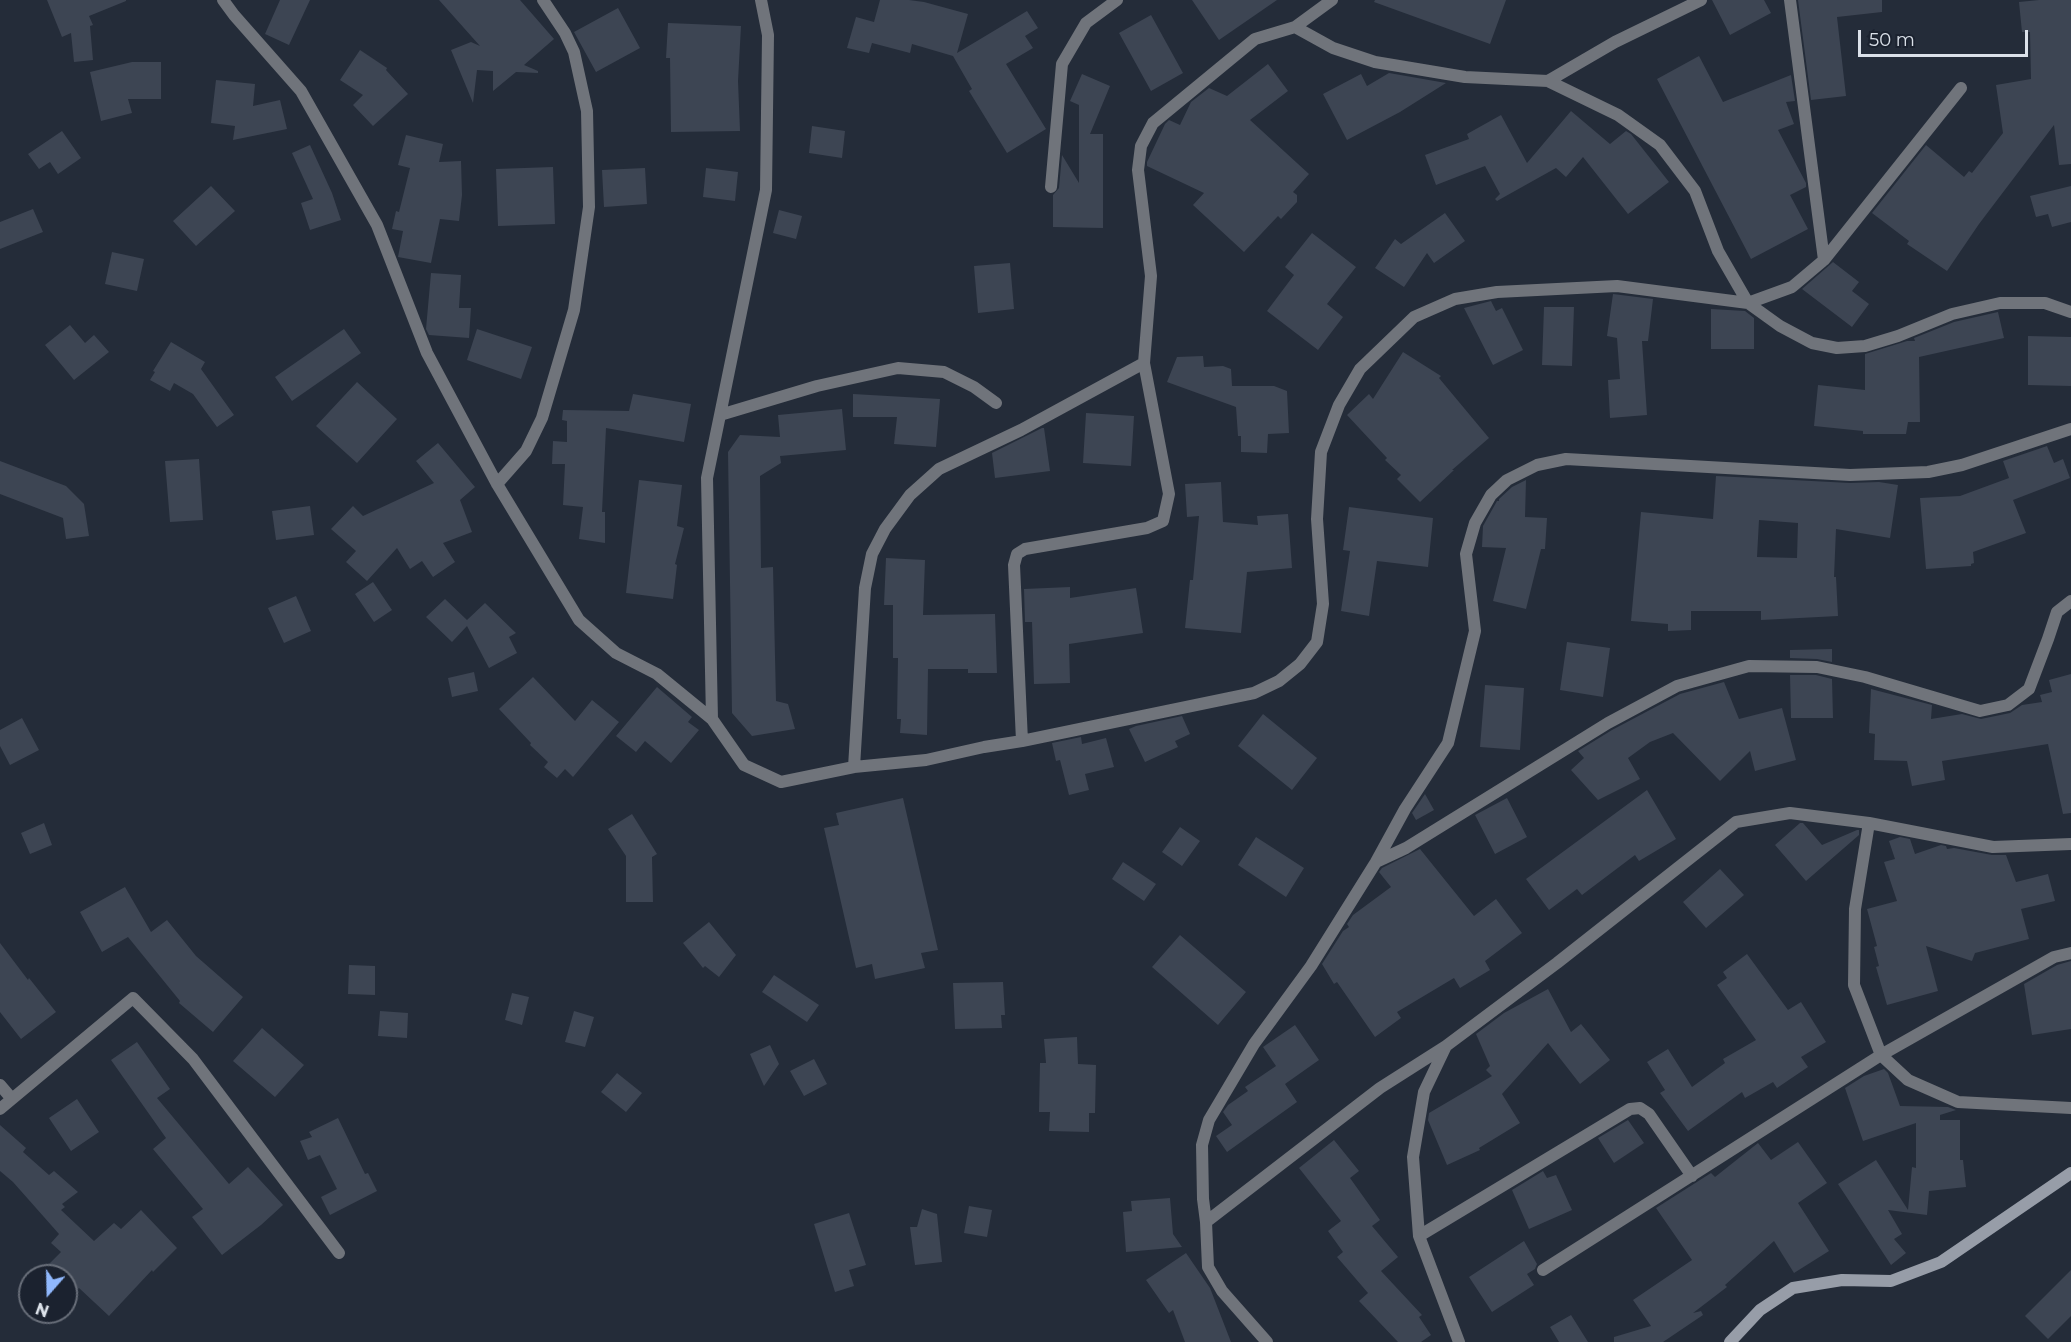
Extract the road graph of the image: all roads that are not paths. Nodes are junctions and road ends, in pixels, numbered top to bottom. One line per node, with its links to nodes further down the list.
1 (223, 0): 19 (street)
2 (543, 0): 19 (street)
3 (761, 0): 17 (street)
4 (1118, 0): 11 (street)
5 (1332, 0): 8 (street)
6 (1701, 0): 9 (street)
7 (1790, 0): 12 (street)
8 (1295, 27): 9 (street); 15 (street)
9 (1548, 81): 13 (street)
10 (1961, 88): 12 (street)
11 (1051, 187)
12 (1824, 260): 13 (street)
13 (1748, 303): 14 (street); 22 (street)
14 (2071, 312)
15 (1144, 363): 22 (street); 23 (street)
16 (996, 404): 17 (street)
17 (720, 415): 21 (street)
18 (2071, 429): 26 (street)
19 (498, 484): 21 (street)
20 (2071, 601): 26 (street)
21 (712, 719): 23 (street)
22 (1022, 741): 23 (street)
23 (854, 767)
24 (1869, 823): 25 (street); 28 (street); 29 (street)
25 (2071, 844)
26 (1376, 862): 36 (street)
27 (2071, 953): 29 (street)
28 (1446, 1046): 36 (street); 37 (street)
29 (1881, 1055): 32 (street); 35 (street)
30 (0, 1085): 31 (street)
31 (12, 1099): 33 (street); 38 (street)
32 (2071, 1108)
33 (0, 1109)
34 (2071, 1173): 42 (main road)
35 (1692, 1176): 37 (street); 39 (street)
36 (1206, 1222): 40 (street)
37 (1419, 1236): 41 (street)
38 (339, 1253)
39 (1543, 1270)
40 (1267, 1342)
41 (1459, 1342)
42 (1730, 1342)

